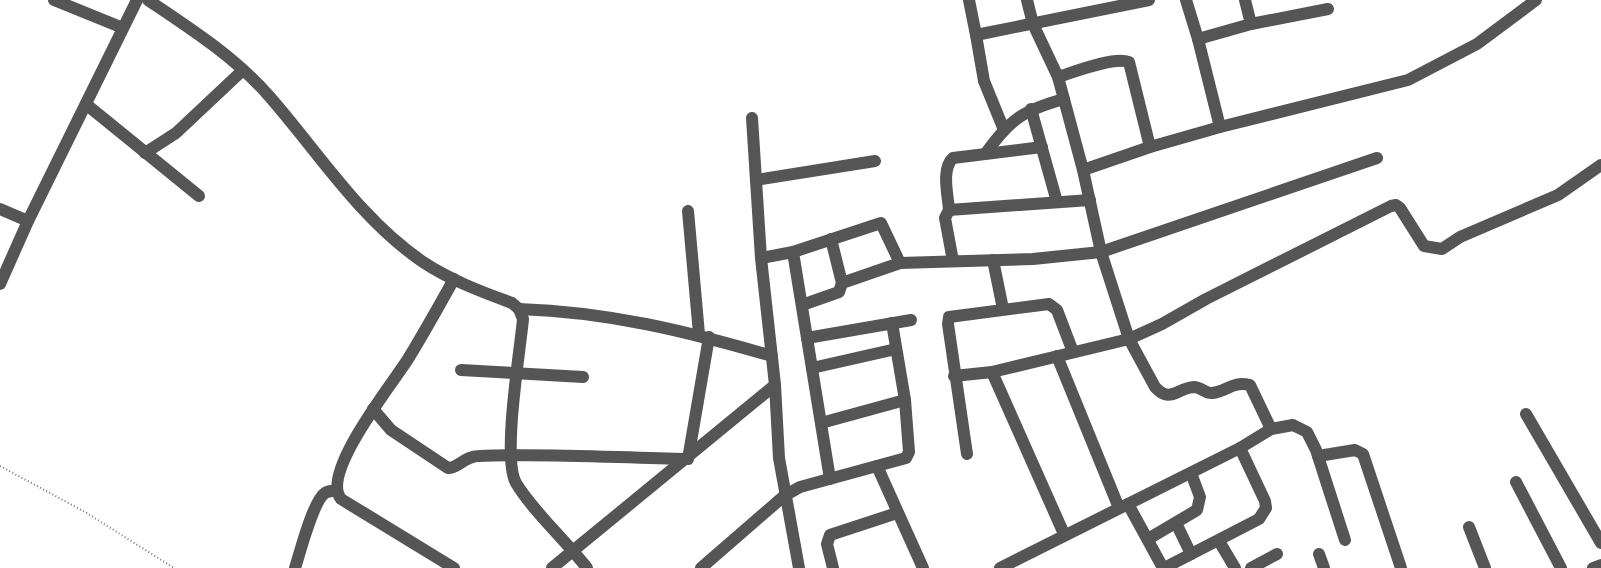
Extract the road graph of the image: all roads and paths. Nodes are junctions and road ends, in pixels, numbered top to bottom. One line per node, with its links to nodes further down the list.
1 (54, 0): 13 (street)
2 (138, 0): 13 (street)
3 (148, 0): 16 (street)
4 (969, 0): 14 (street)
5 (1027, 0): 11 (street)
6 (1149, 0): 11 (street)
7 (1186, 0): 15 (street)
8 (1245, 0): 12 (street)
9 (1536, 0): 22 (street)
10 (1328, 9): 12 (street)
11 (1033, 24): 14 (street); 17 (street)
12 (1251, 24): 15 (street)
13 (124, 28): 19 (street)
14 (976, 35): 23 (street)
15 (1198, 39): 22 (street)
16 (243, 70): 26 (street); 47 (street)
17 (1058, 77): 18 (street); 25 (street)
18 (1064, 99): 20 (street); 31 (street)
19 (87, 105): 26 (street); 39 (street)
20 (1031, 109): 23 (street); 24 (street)
21 (752, 118): 32 (street)
22 (1220, 127): 25 (street)
23 (1004, 130): 27 (street)
24 (1042, 146): 27 (street); 35 (street)
25 (1150, 147): 31 (street)
26 (145, 153): 33 (street)
27 (986, 153): 37 (street)
28 (1377, 158): 42 (street)
29 (875, 161): 32 (street)
30 (1601, 165): 57 (street)
31 (1083, 170): 34 (street)
32 (756, 180): 43 (street)
33 (199, 196)
34 (1090, 200): 35 (street); 42 (street)
35 (1057, 202): 37 (street)
36 (0, 209): 39 (street)
37 (949, 210): 45 (street)
38 (688, 211): 55 (street)
39 (28, 220): 49 (street)
40 (831, 238): 41 (street); 46 (street); 48 (street)
41 (793, 252): 43 (street); 50 (street)
42 (1102, 252): 44 (street); 57 (street)
43 (761, 258): 60 (street)
44 (993, 260): 45 (street); 52 (street)
45 (953, 261): 46 (street)
46 (900, 263): 48 (street)
47 (454, 279): 51 (street); 70 (street)
48 (842, 283): 50 (street)
49 (0, 284)
50 (802, 305): 56 (street)
51 (519, 308): 55 (street); 64 (street)
52 (1003, 309): 59 (street); 66 (street)
53 (911, 320): 54 (street)
54 (892, 323): 56 (street); 58 (street)
55 (704, 336): 60 (street); 78 (street)
56 (807, 338): 62 (street)
57 (1128, 339): 59 (street); 73 (street)
58 (896, 349): 62 (street); 69 (street)
59 (1073, 352): 61 (street)
60 (772, 356): 68 (street)
61 (1057, 356): 65 (street); 86 (street)
62 (812, 368): 72 (street)
63 (461, 370): 64 (street)
64 (518, 372): 67 (street); 76 (street)
65 (992, 372): 66 (street); 90 (street)
66 (954, 376): 75 (street)
67 (583, 377)
68 (775, 385): 78 (street); 85 (street)
69 (905, 400): 72 (street); 80 (street)
70 (373, 409): 76 (street); 84 (street)
71 (1526, 414): 94 (street)
72 (821, 423): 82 (street)
73 (1271, 429): 74 (street); 77 (street)
74 (1240, 448): 81 (street); 93 (street)
75 (967, 454)
76 (509, 455): 78 (street); 95 (street)
77 (1318, 456): 92 (street); 114 (street)
78 (688, 459): 95 (street)
79 (0, 466): 102 (path)
80 (877, 466): 82 (street); 87 (street)
81 (1191, 473): 86 (street); 88 (street)
82 (830, 479): 85 (street)
83 (1516, 482): 116 (street)
84 (336, 490): 103 (street); 104 (street)
85 (784, 496): 107 (street); 108 (street)
86 (1124, 506): 90 (street); 91 (street)
87 (897, 514): 100 (street); 109 (street)
88 (1176, 523): 91 (street); 96 (street)
89 (1469, 527): 115 (street)
90 (1064, 534): 110 (street)
91 (1148, 539): 101 (street)
92 (1345, 540)
93 (1219, 541): 96 (street); 111 (street)
94 (1601, 543)
95 (573, 549): 105 (street); 106 (street)
96 (1191, 554): 101 (street)
97 (1278, 554): 112 (street)
98 (1319, 554): 113 (street)
99 (1601, 565): 117 (street)
100 (918, 567)
101 (1167, 567)
102 (174, 568)
103 (296, 568)
104 (454, 568)
105 (552, 568)
106 (587, 568)
107 (701, 568)
108 (799, 568)
109 (833, 568)
110 (1000, 568)
111 (1235, 568)
112 (1250, 568)
113 (1324, 568)
114 (1401, 568)
115 (1485, 568)
116 (1561, 568)
117 (1593, 568)

